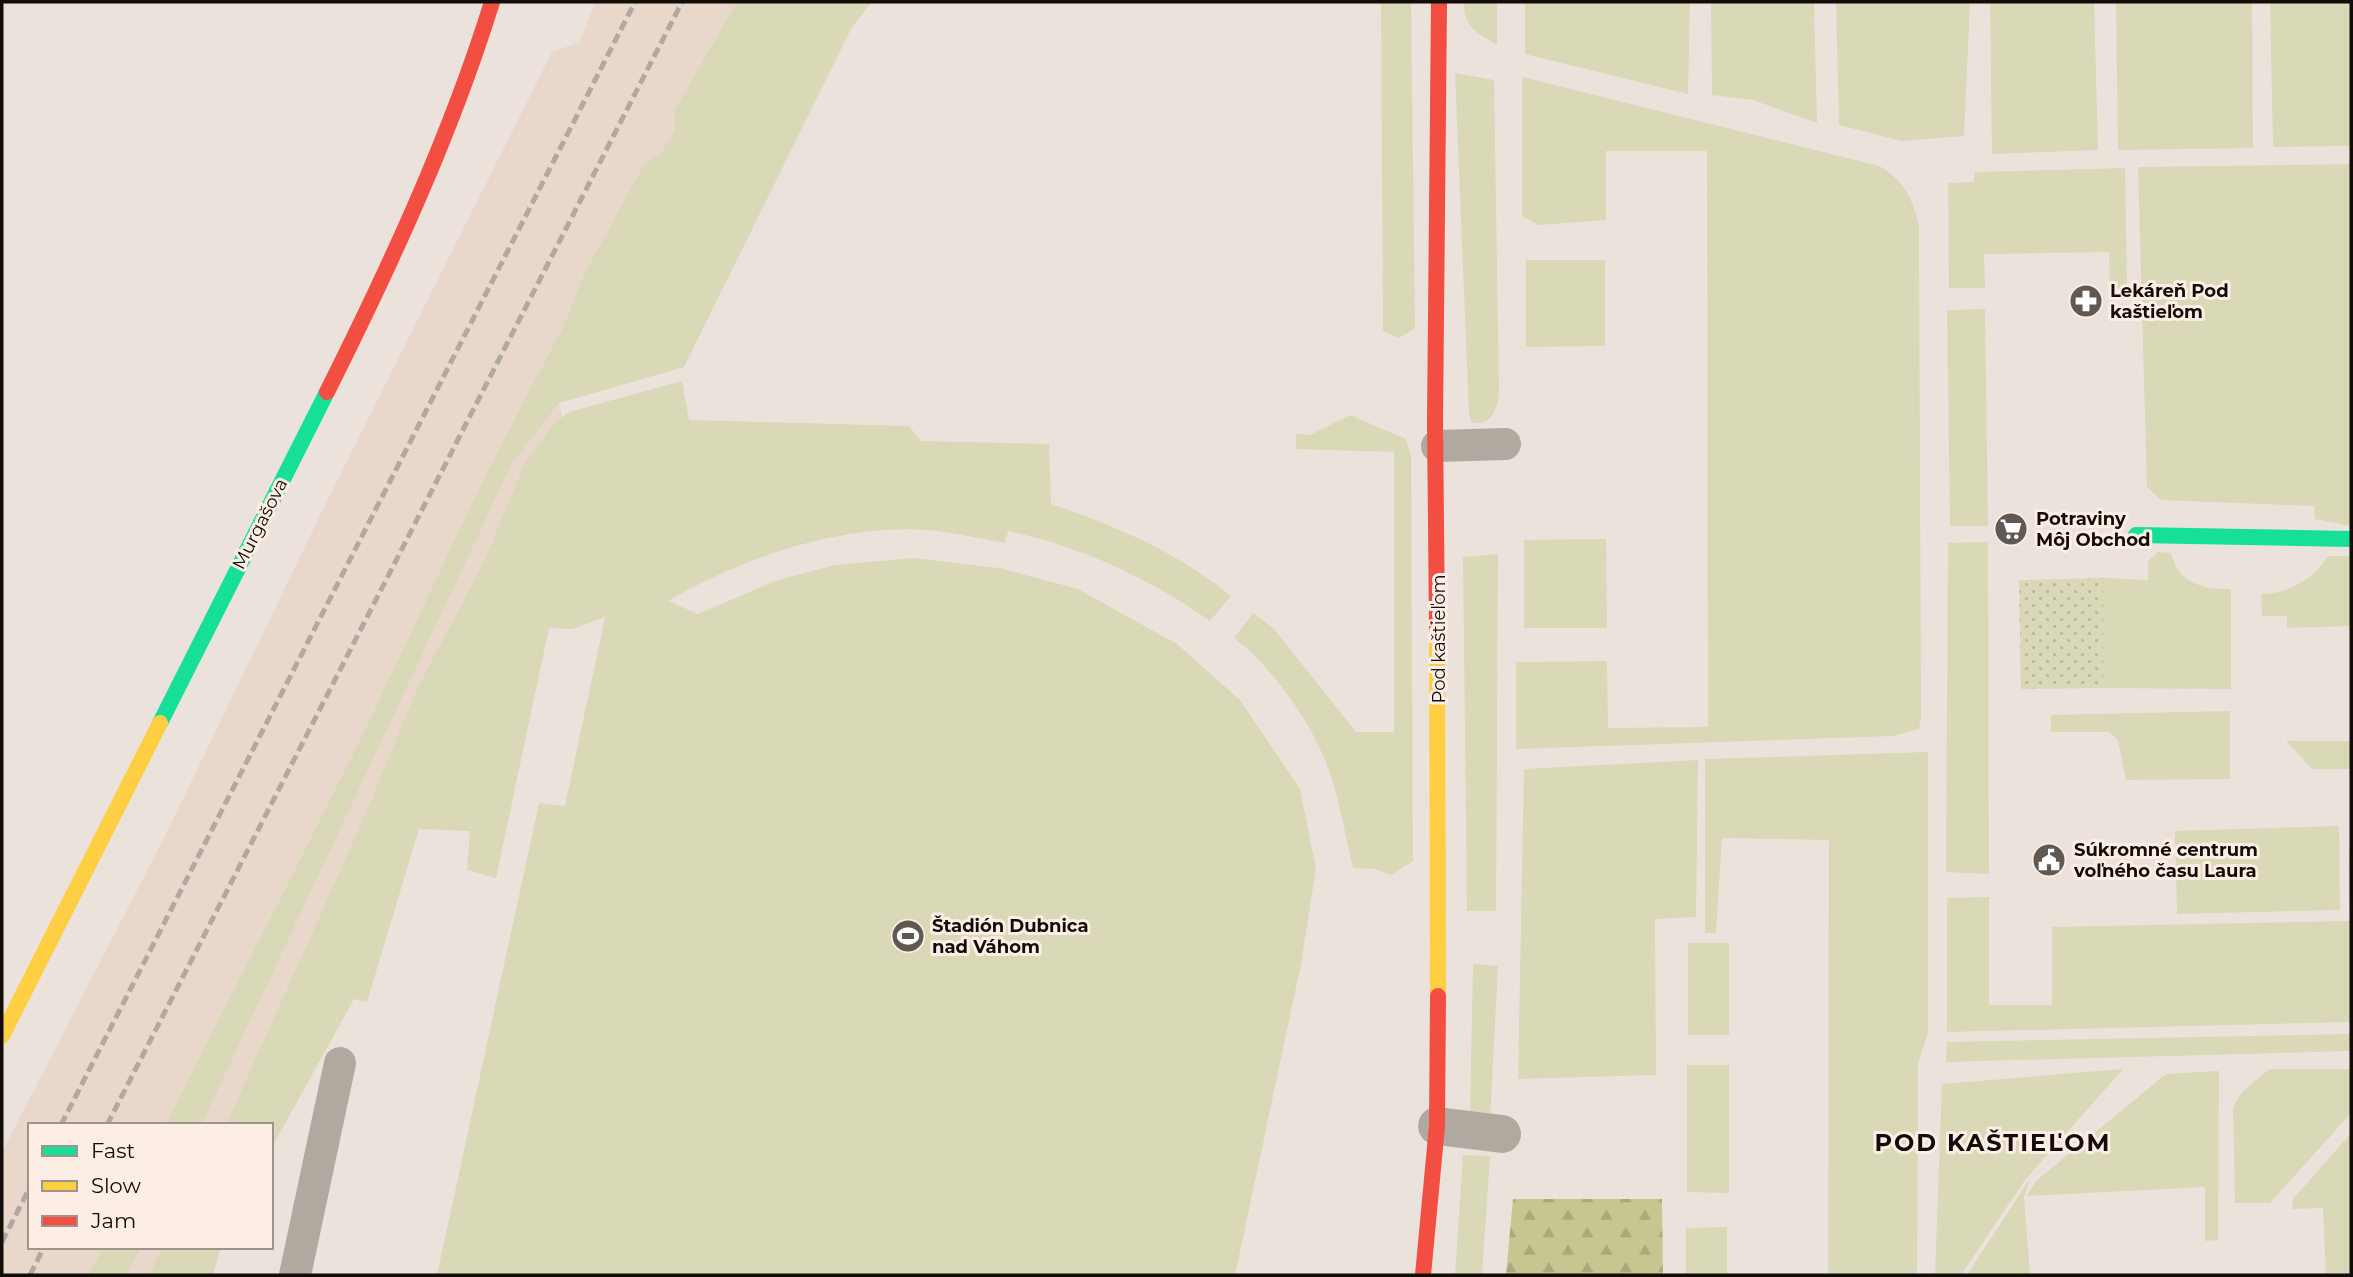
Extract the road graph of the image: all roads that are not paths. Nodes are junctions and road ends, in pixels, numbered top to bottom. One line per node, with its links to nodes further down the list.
1 (492, 2): 7 (street, Murgašova)
2 (1439, 2): 4 (street, Pod kaštieľom)
3 (1506, 444): 4 (lane)
4 (1437, 446): 9 (street, Pod kaštieľom)
5 (2136, 535): 6 (street)
6 (2351, 539)
7 (2, 1036)
8 (340, 1063): 11 (lane)
9 (1437, 1126): 10 (street); 12 (street, Pod kaštieľom)
10 (1502, 1135)
11 (295, 1275)
12 (1423, 1275)

